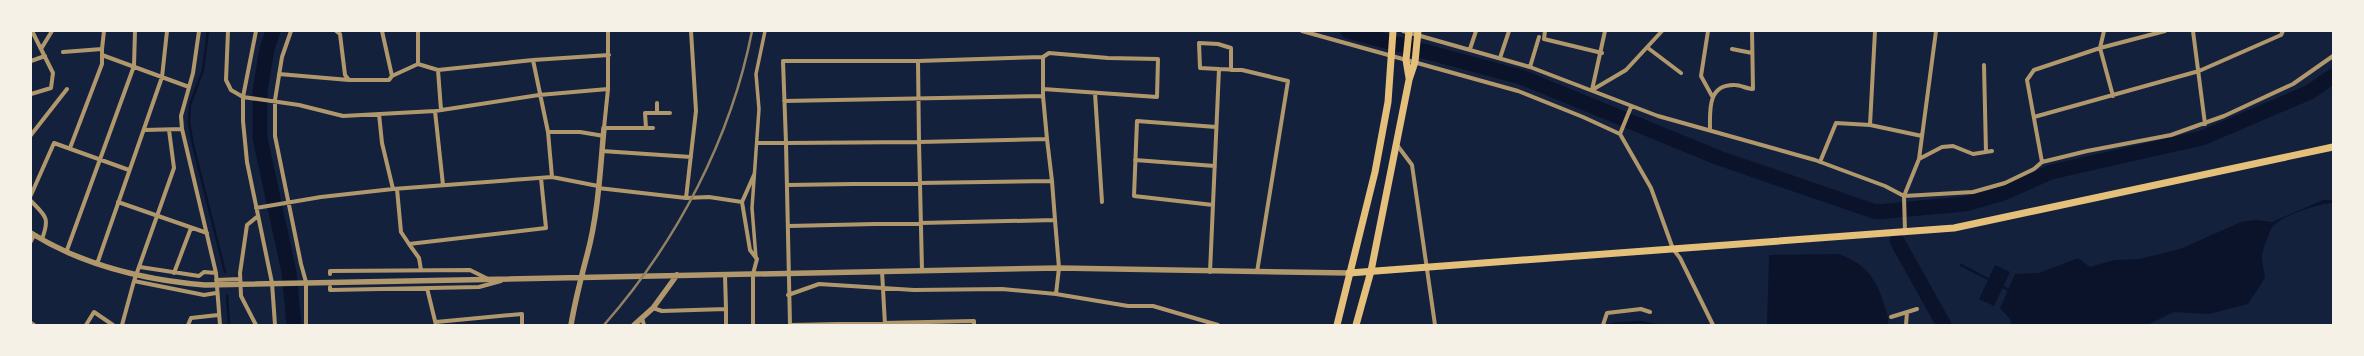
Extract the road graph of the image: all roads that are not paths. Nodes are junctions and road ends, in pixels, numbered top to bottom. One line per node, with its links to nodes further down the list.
1 (32, 31): 34 (street)
2 (52, 31): 37 (street)
3 (104, 31): 38 (street)
4 (135, 31): 58 (street)
5 (167, 31): 67 (street)
6 (199, 31): 70 (street)
7 (228, 31): 81 (street)
8 (256, 31): 81 (street)
9 (291, 31): 65 (street)
10 (336, 31): 68 (street)
11 (382, 31): 66 (street)
12 (418, 31): 56 (street)
13 (608, 31): 45 (street)
14 (691, 31): 118 (street)
15 (765, 31): 110 (street)
16 (1302, 31): 48 (street)
17 (1393, 31): 48 (main road)
18 (1476, 31): 39 (street)
19 (1509, 31): 50 (street)
20 (1545, 31): 42 (street)
21 (1605, 31): 42 (street)
22 (1662, 31): 35 (street)
23 (1708, 31): 79 (street)
24 (1752, 31): 43 (street)
25 (1875, 31): 93 (street)
26 (1936, 31): 107 (street)
27 (2104, 31): 36 (street)
28 (2165, 31): 36 (street)
29 (2192, 31): 63 (street)
30 (2283, 31): 63 (street)
31 (1407, 32): 32 (street); 52 (main road)
32 (1418, 33): 39 (street); 55 (main road)
33 (1539, 37): 59 (street)
34 (33, 38): 37 (street)
35 (1648, 48): 64 (street); 74 (street)
36 (2100, 48): 80 (street); 92 (street)
37 (41, 49): 46 (street)
38 (102, 49): 41 (street); 44 (street)
39 (1470, 49): 50 (street)
40 (1732, 49): 43 (street)
41 (63, 52)
42 (1602, 53): 74 (street)
43 (1752, 53): 79 (street)
44 (102, 55): 58 (street); 114 (street)
45 (609, 55): 51 (street); 72 (street)
46 (44, 56): 53 (street); 76 (street)
47 (2333, 56): 94 (street)
48 (1392, 57): 52 (street); 173 (main road)
49 (1043, 58): 54 (street); 73 (street); 75 (street)
50 (1500, 58): 59 (street)
51 (533, 60): 61 (street); 77 (street)
52 (1406, 60): 55 (street); 69 (main road)
53 (31, 61)
54 (918, 61): 83 (street); 84 (street)
55 (1415, 62): 69 (main road); 104 (street)
56 (418, 64): 61 (street); 66 (street)
57 (1984, 65): 117 (street)
58 (134, 66): 67 (street); 119 (street)
59 (1530, 67): 74 (street)
60 (1219, 69): 62 (street); 62 (street); 95 (street)
61 (438, 70): 87 (street)
62 (1231, 70): 172 (street)
63 (2199, 71): 80 (street); 94 (street)
64 (1681, 73)
65 (279, 74): 68 (street); 82 (street)
66 (392, 76): 68 (street)
67 (162, 77): 70 (street); 100 (street)
68 (349, 80)
69 (1409, 80): 112 (main road)
70 (189, 87): 99 (street)
71 (68, 88): 105 (street)
72 (608, 89): 77 (street); 96 (street)
73 (1043, 89): 75 (street); 78 (street)
74 (1592, 90): 86 (street)
75 (1095, 93): 142 (street)
76 (31, 94)
77 (539, 94): 87 (street); 103 (street)
78 (1043, 96): 83 (street); 108 (street)
79 (1712, 96): 102 (street)
80 (2112, 96): 92 (street)
81 (243, 97): 82 (street); 144 (street)
82 (273, 100): 91 (street); 140 (street)
83 (918, 100): 84 (street); 109 (street)
84 (784, 101): 111 (street)
85 (657, 103): 90 (street)
86 (1631, 107): 102 (street); 104 (street)
87 (441, 110): 88 (street)
88 (435, 111): 91 (street); 131 (street)
89 (670, 112): 90 (street)
90 (657, 113): 97 (street)
91 (379, 114): 134 (street)
92 (2034, 117): 123 (street)
93 (1870, 124): 107 (street); 122 (street)
94 (2205, 124): 123 (street)
95 (1216, 127): 121 (street); 124 (street)
96 (604, 128): 97 (street); 106 (street)
97 (646, 128): 98 (street)
98 (653, 128)
99 (182, 129): 101 (street); 151 (street)
100 (144, 130): 101 (street); 125 (street)
101 (169, 130): 145 (street)
102 (1710, 130): 122 (street)
103 (548, 132): 106 (street); 127 (street)
104 (1620, 134): 157 (street)
105 (31, 135)
106 (604, 136): 115 (street)
107 (1922, 136): 120 (street)
108 (1047, 139): 109 (street); 129 (street)
109 (919, 142): 111 (street); 130 (street)
110 (757, 143): 111 (street); 126 (street)
111 (786, 143): 132 (street)
112 (1397, 145): 163 (street); 167 (main road)
113 (2333, 147): 152 (main road)
114 (70, 148): 119 (street); 135 (street)
115 (602, 151): 118 (street); 133 (street)
116 (1992, 151): 117 (street)
117 (1986, 152): 120 (street)
118 (691, 157): 137 (street)
119 (99, 159): 125 (street); 158 (street)
120 (1919, 159): 136 (street)
121 (1136, 160): 124 (street); 143 (street)
122 (1820, 162): 136 (street)
123 (2042, 162): 136 (street)
124 (1215, 166): 143 (street)
125 (129, 170): 139 (street)
126 (754, 175): 141 (street); 159 (street)
127 (552, 177): 128 (street); 133 (street)
128 (541, 178): 131 (street); 156 (street)
129 (1052, 181): 130 (street); 147 (street)
130 (920, 183): 132 (street); 148 (street)
131 (443, 185): 134 (street)
132 (787, 185): 149 (street)
133 (598, 187): 137 (street); 178 (street)
134 (395, 189): 140 (street); 156 (street)
135 (31, 195)
136 (1904, 196): 152 (street)
137 (686, 198): 141 (street)
138 (31, 201): 154 (street)
139 (118, 202): 145 (street); 160 (street)
140 (286, 202): 144 (street); 184 (street)
141 (742, 202): 159 (street)
142 (1102, 202)
143 (1213, 205): 168 (street)
144 (256, 208): 146 (street)
145 (158, 216): 150 (street); 161 (street)
146 (258, 216): 183 (street); 185 (street)
147 (1055, 220): 148 (street); 162 (street)
148 (922, 223): 149 (street); 165 (street)
149 (788, 226): 171 (street)
150 (191, 228): 151 (street); 169 (street)
151 (207, 232): 170 (street)
152 (1905, 232): 157 (main road)
153 (33, 234): 154 (street); 155 (street)
154 (42, 239): 158 (street)
155 (31, 241)
156 (409, 244): 164 (street)
157 (1673, 249): 163 (main road); 225 (street)
158 (67, 250): 160 (street)
159 (757, 259): 176 (street)
160 (97, 264): 179 (street)
161 (140, 266): 169 (street); 179 (street)
162 (1059, 268): 165 (street); 168 (street); 191 (street)
163 (1426, 268): 167 (main road); 223 (street)
164 (421, 270): 174 (street); 181 (street)
165 (922, 270): 166 (street)
166 (882, 271): 171 (street); 188 (street)
167 (1371, 271): 173 (main road); 222 (main road)
168 (1210, 272): 172 (street)
169 (174, 273): 170 (street)
170 (216, 273): 182 (street)
171 (788, 273): 176 (street); 190 (street)
172 (1257, 273): 173 (street)
173 (1349, 273): 221 (main road)
174 (330, 274)
175 (725, 274): 176 (street); 177 (street); 193 (street)
176 (753, 274): 217 (street)
177 (677, 275): 178 (street); 192 (street)
178 (580, 277): 180 (street); 213 (street)
179 (134, 278): 183 (street); 189 (street); 206 (street)
180 (510, 278): 181 (street); 187 (street)
181 (488, 279): 184 (street)
182 (216, 280): 183 (street); 189 (street)
183 (243, 281): 185 (street); 209 (street)
184 (303, 282): 185 (street); 211 (street)
185 (275, 283): 210 (street)
186 (330, 287): 187 (street)
187 (427, 288): 202 (street)
188 (883, 288): 190 (street); 191 (street); 201 (street)
189 (216, 293): 197 (street)
190 (788, 294): 218 (street)
191 (1056, 294): 220 (street)
192 (652, 308): 193 (street); 199 (street)
193 (726, 309): 216 (street)
194 (1917, 309): 196 (street)
195 (1650, 312): 224 (street)
196 (1907, 312): 198 (street); 226 (street)
197 (218, 315): 207 (street); 208 (street)
198 (1891, 317)
199 (642, 318): 214 (street); 215 (street)
200 (31, 323): 203 (street)
201 (885, 323): 218 (street); 219 (street)
202 (436, 324): 212 (street)
203 (34, 325)
204 (86, 325): 205 (street)
205 (113, 325)
206 (122, 325)
207 (188, 325)
208 (220, 325)
209 (256, 325)
210 (275, 325)
211 (306, 325)
212 (522, 325)
213 (571, 325)
214 (634, 325)
215 (644, 325)
216 (726, 325)
217 (753, 325)
218 (791, 325)
219 (974, 325)
220 (1218, 325)
221 (1337, 325)
222 (1356, 325)
223 (1435, 325)
224 (1603, 325)
225 (1713, 325)
226 (1906, 325)

